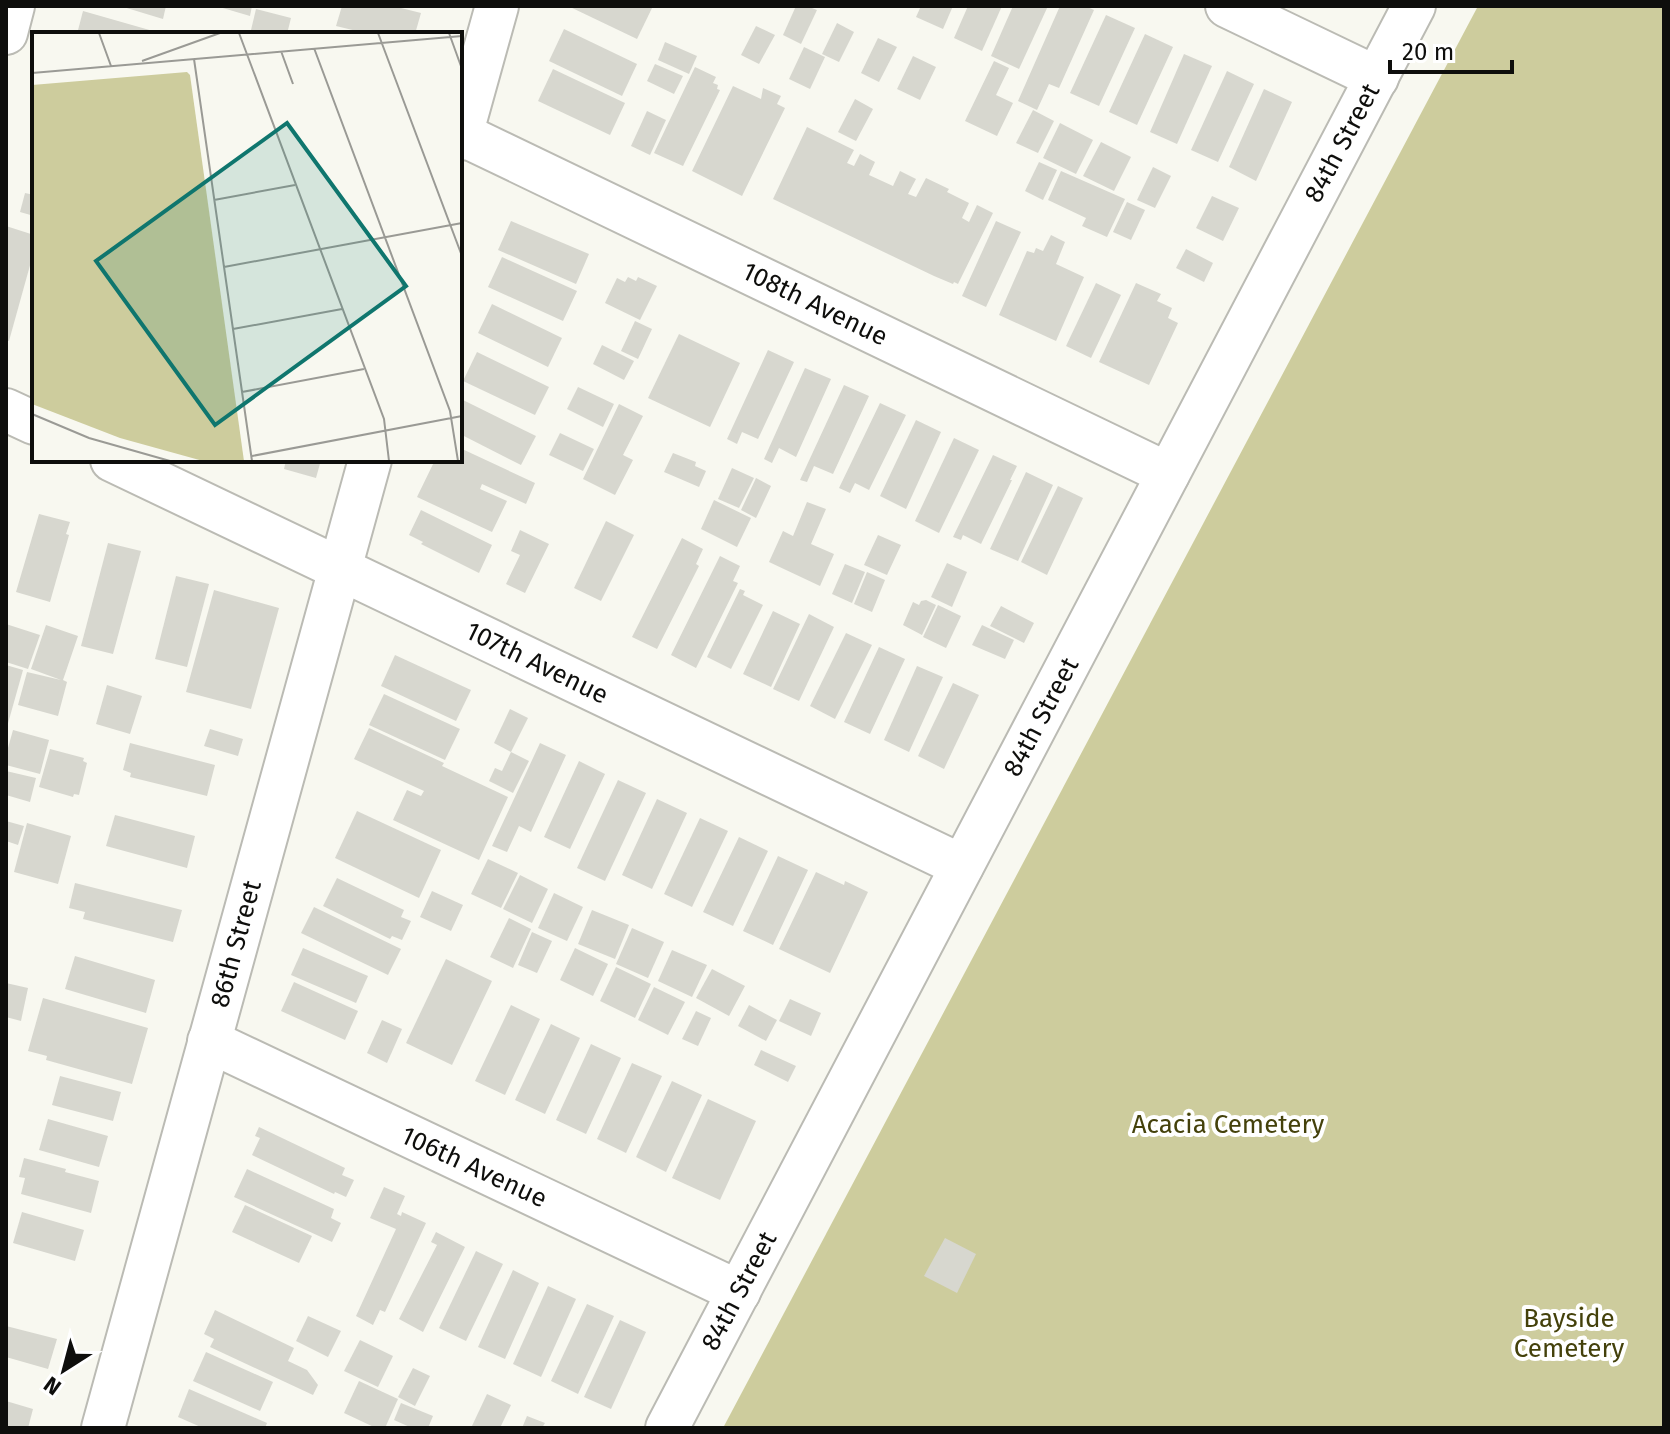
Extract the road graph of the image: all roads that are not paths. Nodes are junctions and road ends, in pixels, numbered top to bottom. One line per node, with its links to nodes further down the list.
1 (13, 6): 5 (street)
2 (497, 6): 7 (street)
3 (1227, 6): 6 (street)
4 (1414, 6): 6 (street, 84th Street)
5 (6, 33)
6 (1377, 78): 13 (street, 84th Street)
7 (462, 133)
8 (462, 137): 13 (street, 108th Avenue)
9 (6, 410): 10 (street)
10 (32, 422)
11 (116, 462): 14 (street, 107th Avenue)
12 (369, 462): 14 (street, 86th Street)
13 (1168, 474): 15 (street, 84th Street)
14 (340, 569): 15 (street, 107th Avenue); 16 (street, 86th Street)
15 (962, 866): 17 (street, 84th Street)
16 (209, 1041): 17 (street, 106th Avenue); 18 (street, 86th Street)
17 (739, 1292): 19 (street, 84th Street)
18 (103, 1428)
19 (667, 1428)

